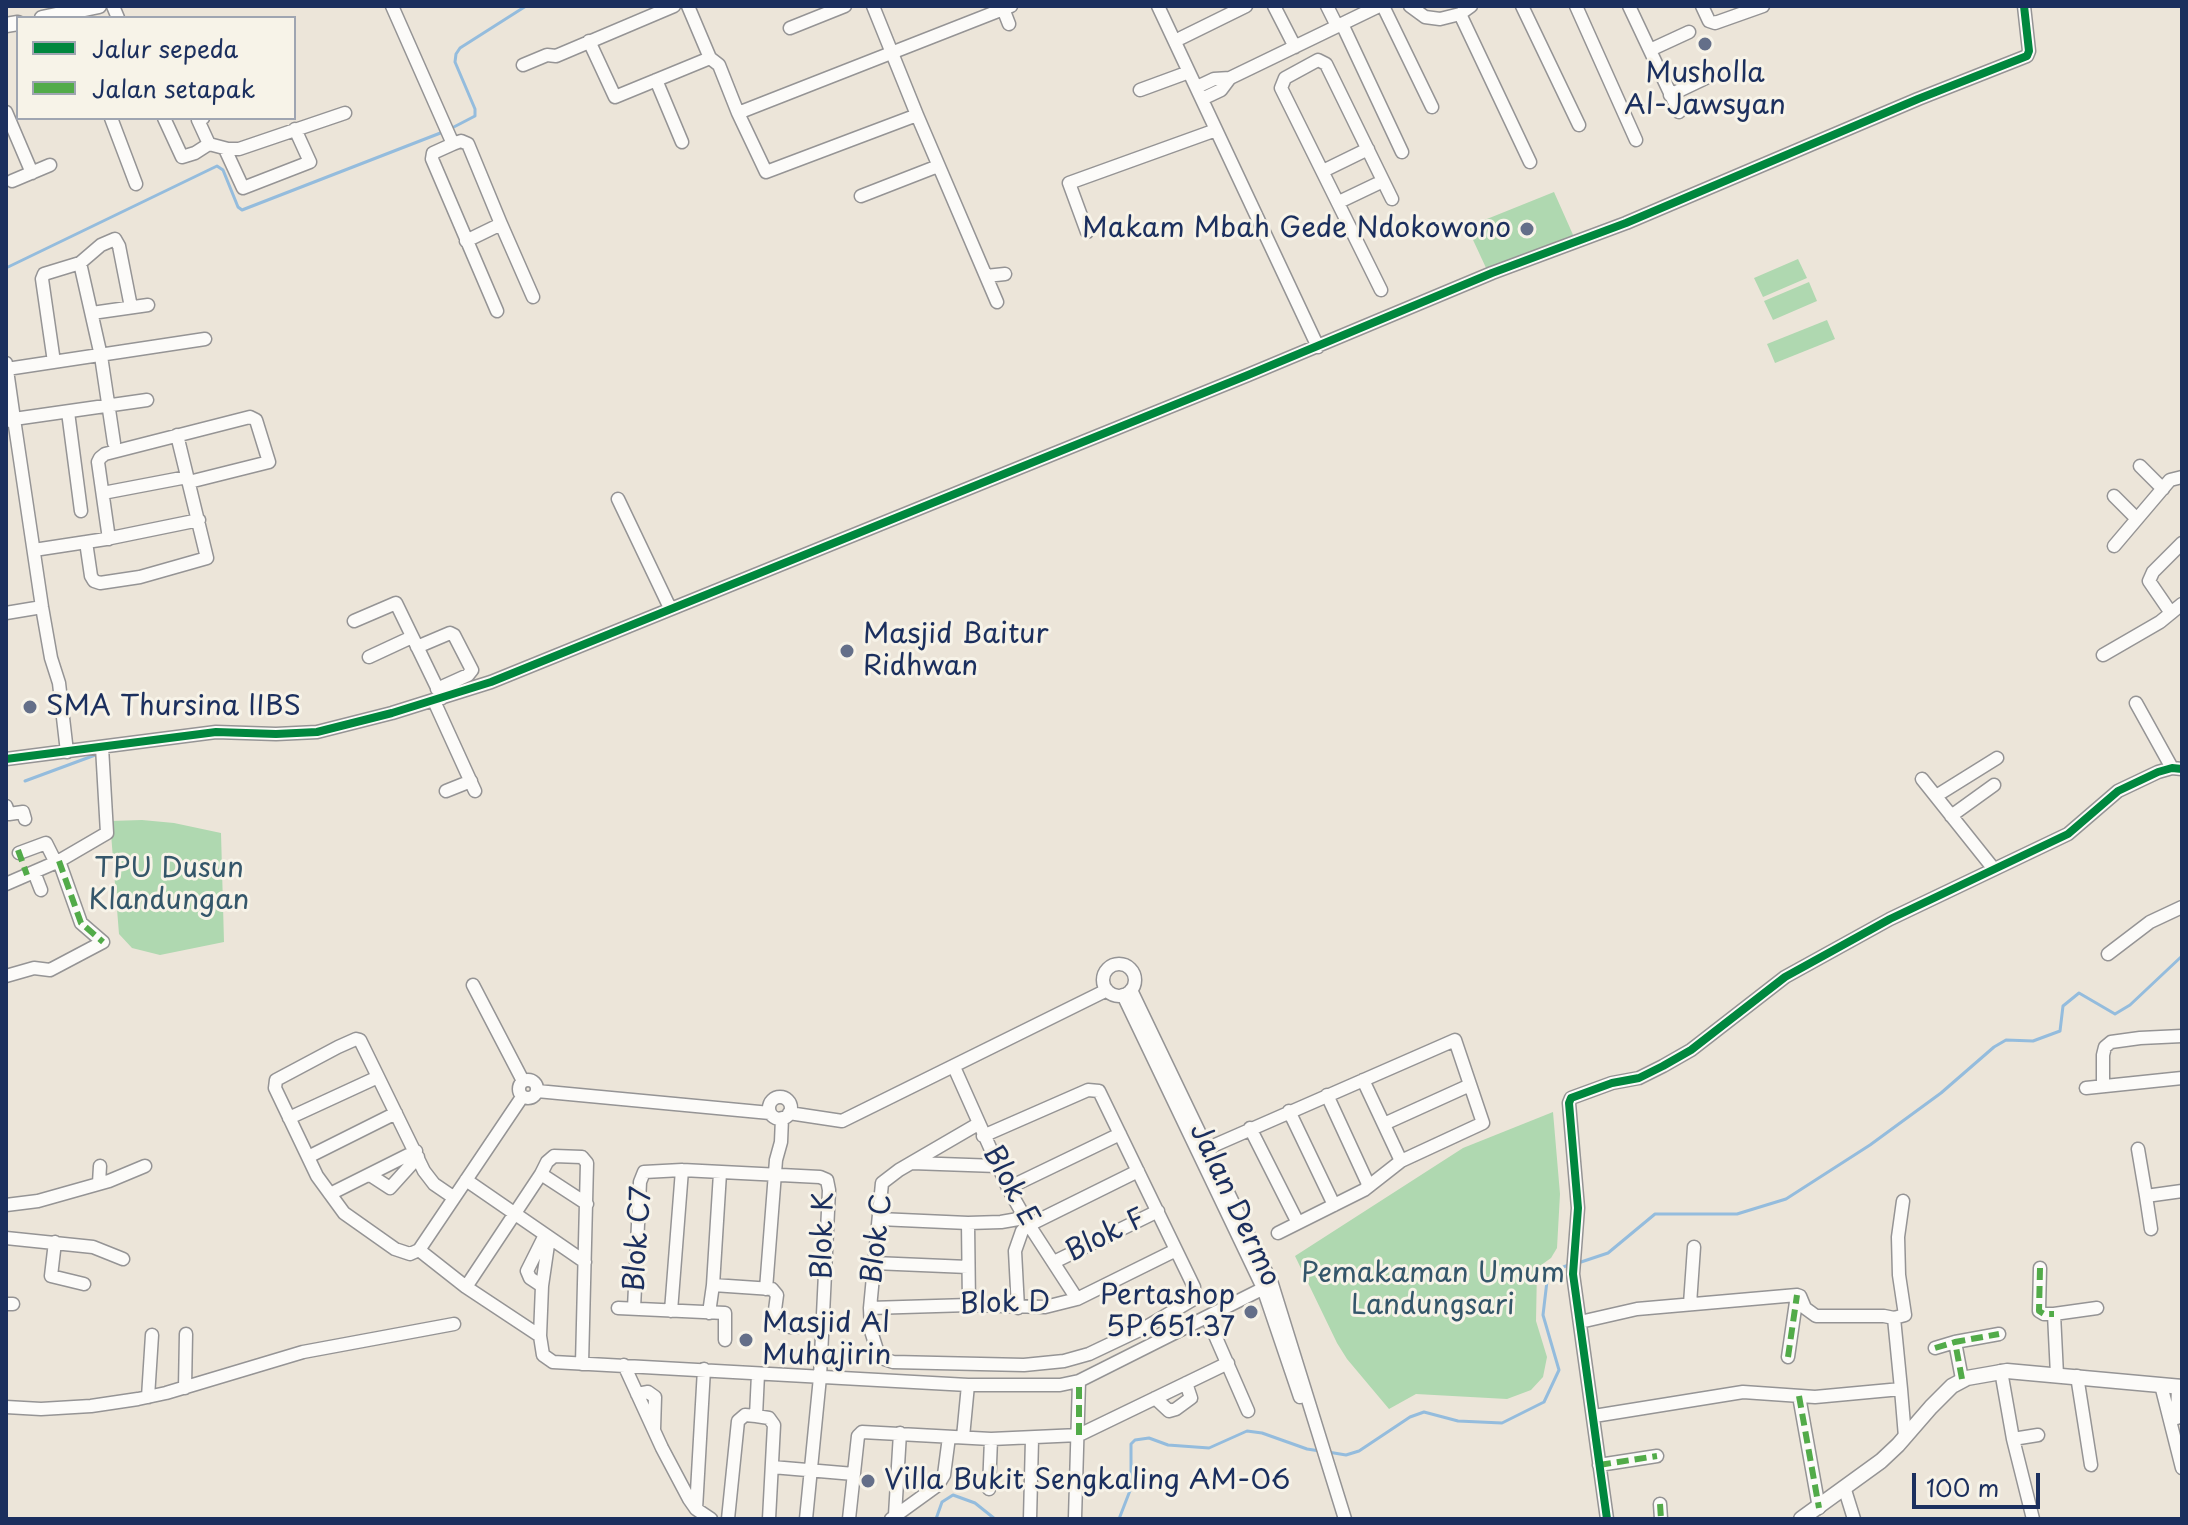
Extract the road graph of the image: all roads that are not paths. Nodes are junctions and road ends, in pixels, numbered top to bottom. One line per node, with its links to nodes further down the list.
1 (99, 6): 25 (main road)
2 (392, 6): 57 (street)
3 (674, 6): 32 (street)
4 (688, 6): 36 (street)
5 (845, 6): 29 (street)
6 (873, 6): 35 (street)
7 (1158, 6): 39 (street)
8 (1166, 6): 31 (street)
9 (1246, 6): 31 (street)
10 (1274, 6): 33 (street)
11 (1327, 6): 28 (street)
12 (1381, 6): 26 (street); 28 (street)
13 (1391, 6): 26 (street)
14 (1410, 6): 23 (street)
15 (1522, 6): 55 (street)
16 (1576, 6): 58 (street)
17 (1629, 6): 34 (street)
18 (1702, 6): 22 (street)
19 (1763, 6): 22 (street)
20 (2024, 6): 89 (street)
21 (1005, 7): 27 (street); 35 (street)
22 (1745, 9)
23 (1466, 10): 64 (street)
24 (49, 13): 25 (main road)
25 (71, 15)
26 (1390, 20): 45 (street)
27 (1009, 24)
28 (1339, 25): 33 (street); 63 (street)
29 (790, 28)
30 (1689, 32): 34 (street)
31 (1181, 38): 43 (street)
32 (589, 41): 37 (street); 41 (street)
33 (1293, 48): 38 (street); 43 (street)
34 (1650, 50): 44 (street)
35 (892, 52): 49 (street); 50 (street)
36 (710, 58): 41 (street); 49 (street)
37 (523, 65)
38 (1300, 69): 62 (street); 67 (street)
39 (1189, 72): 42 (street); 43 (street)
40 (1712, 75): 44 (street)
41 (656, 80): 59 (street)
42 (1140, 90)
43 (1203, 92): 56 (street)
44 (1670, 95): 47 (street)
45 (1432, 107)
46 (6, 112): 68 (street)
47 (1679, 112)
48 (345, 113): 54 (street)
49 (738, 113): 50 (street)
50 (917, 115): 66 (street)
51 (112, 120): 71 (street)
52 (165, 120): 60 (street)
53 (199, 120): 60 (street)
54 (295, 125): 61 (street); 61 (street)
55 (1579, 125)
56 (1216, 130): 76 (street); 89 (street)
57 (449, 135): 75 (street); 77 (street)
58 (1636, 140)
59 (682, 142)
60 (209, 144): 61 (street)
61 (225, 149)
62 (1368, 149): 67 (street); 70 (street)
63 (1402, 152)
64 (1530, 162)
65 (50, 165): 68 (street)
66 (938, 166): 72 (street); 80 (street)
67 (1323, 171): 74 (street)
68 (32, 173): 69 (street)
69 (12, 181)
70 (1383, 181): 73 (street); 74 (street)
71 (136, 184)
72 (861, 196)
73 (1392, 199)
74 (1339, 202): 81 (street)
75 (501, 224): 77 (street); 82 (street)
76 (1087, 232)
77 (466, 241): 86 (street)
78 (80, 263): 85 (street); 87 (street); 91 (street)
79 (1005, 274): 80 (street)
80 (986, 276): 83 (street)
81 (1381, 290)
82 (533, 297)
83 (997, 302)
84 (148, 305): 85 (street)
85 (131, 307): 87 (street)
86 (497, 311)
87 (92, 313): 90 (street)
88 (205, 339): 90 (street)
89 (1318, 347): 117 (street)
90 (101, 356): 91 (street); 94 (street)
91 (54, 362): 92 (street)
92 (7, 370): 96 (street)
93 (147, 400): 94 (street)
94 (109, 406): 95 (street); 98 (street)
95 (68, 412): 96 (street); 107 (street)
96 (10, 420): 99 (street)
97 (177, 435): 102 (street); 102 (street); 104 (street)
98 (114, 443)
99 (13, 456): 114 (street)
100 (2140, 466): 103 (street)
101 (2182, 477): 103 (street)
102 (188, 480): 104 (street); 109 (street)
103 (2163, 489): 108 (street)
104 (103, 493): 110 (street)
105 (2114, 496): 108 (street)
106 (618, 499): 117 (street)
107 (81, 511)
108 (2137, 519): 113 (street)
109 (199, 520): 110 (street); 111 (street)
110 (109, 539): 111 (street)
111 (86, 542): 114 (street)
112 (2182, 543): 119 (street)
113 (2114, 546)
114 (34, 550): 116 (street)
115 (2182, 604): 119 (street)
116 (42, 607): 118 (street); 127 (street)
117 (670, 608): 124 (street)
118 (6, 613)
119 (2171, 613): 122 (street)
120 (354, 621): 121 (street)
121 (414, 642): 123 (street); 124 (street); 124 (street)
122 (2103, 655)
123 (369, 657)
124 (438, 696): 126 (street); 133 (street)
125 (2136, 703): 130 (street)
126 (102, 747): 127 (street); 138 (street)
127 (67, 752): 129 (street)
128 (1997, 758): 134 (street)
129 (6, 759)
130 (2177, 768): 139 (street)
131 (1922, 779): 134 (street)
132 (1994, 785): 136 (street)
133 (446, 791)
134 (1936, 796): 136 (street)
135 (6, 806): 137 (street)
136 (1951, 816): 139 (street)
137 (25, 819)
138 (57, 862): 140 (street); 140 (street); 145 (street)
139 (1993, 868): 237 (street)
140 (31, 874): 141 (street); 142 (street)
141 (6, 884)
142 (41, 890)
143 (2182, 907): 144 (street)
144 (2108, 954)
145 (6, 976)
146 (473, 985): 154 (street)
147 (1107, 990): 148 (street); 148 (street, Jalan Dermo); 150 (street)
148 (1127, 992): 170 (street, Jalan Dermo)
149 (2182, 1036): 156 (street)
150 (950, 1069): 163 (street); 167 (street, Blok E)
151 (378, 1077): 162 (street); 164 (street); 164 (street)
152 (2182, 1078): 156 (street)
153 (1363, 1080): 155 (street); 159 (street); 165 (street)
154 (523, 1081): 158 (street); 160 (street)
155 (1470, 1085): 165 (street); 173 (street)
156 (2103, 1086): 157 (street)
157 (2086, 1088)
158 (537, 1091): 160 (street); 163 (street)
159 (1327, 1095): 161 (street); 187 (street)
160 (522, 1097): 185 (street)
161 (1289, 1111): 166 (street); 196 (street)
162 (396, 1113): 171 (street); 172 (street)
163 (779, 1115): 184 (street)
164 (289, 1118): 171 (street)
165 (1384, 1124): 173 (street)
166 (1250, 1128): 170 (street); 202 (street)
167 (981, 1130): 168 (street, Blok C); 174 (street, Blok C); 177 (street, Blok E)
168 (1120, 1134): 180 (street); 188 (street)
169 (2138, 1149): 191 (street)
170 (1203, 1150): 219 (street, Jalan Dermo)
171 (308, 1157): 190 (street)
172 (412, 1157): 183 (street); 183 (street); 192 (street)
173 (1401, 1161): 187 (street)
174 (911, 1163): 177 (street); 199 (street, Blok C)
175 (100, 1166): 186 (street)
176 (145, 1166): 186 (street)
177 (997, 1166): 188 (street, Blok E)
178 (682, 1170): 179 (street, Blok K); 181 (street, Blok K); 231 (street)
179 (646, 1171): 227 (street, Blok C7)
180 (1138, 1171): 197 (street); 200 (street)
181 (720, 1173): 184 (street, Blok K); 218 (street)
182 (541, 1174): 194 (street); 194 (street); 198 (street)
183 (370, 1175): 190 (street)
184 (775, 1176): 221 (street); 238 (street, Blok K)
185 (466, 1180): 192 (street); 198 (street)
186 (99, 1183): 195 (street)
187 (1369, 1186): 196 (street)
188 (1008, 1188): 200 (street, Blok E)
189 (2182, 1191): 191 (street)
190 (330, 1194): 209 (street)
191 (2146, 1196): 203 (street)
192 (453, 1197): 209 (street)
193 (1903, 1201): 235 (street)
194 (587, 1204): 212 (street)
195 (6, 1205)
196 (1334, 1205): 202 (street)
197 (1158, 1211): 210 (street); 213 (street, Blok F)
198 (513, 1213): 205 (street); 220 (street)
199 (879, 1219): 201 (street); 214 (street, Blok C)
200 (1026, 1221): 201 (street); 213 (street, Blok E); 229 (street)
201 (968, 1223): 215 (street)
202 (1298, 1223): 204 (street)
203 (2151, 1229)
204 (1278, 1233)
205 (547, 1237): 212 (street); 242 (street)
206 (6, 1238): 207 (street)
207 (55, 1242): 211 (street); 217 (street)
208 (1694, 1247): 224 (street)
209 (419, 1250): 220 (street)
210 (1176, 1250): 223 (street, Blok D); 228 (street, Blok C)
211 (123, 1259)
212 (585, 1262): 248 (street)
213 (1054, 1262): 223 (street, Blok E)
214 (874, 1263): 215 (street); 228 (street, Blok C)
215 (968, 1267): 225 (street)
216 (2040, 1268): 233 (street)
217 (84, 1284)
218 (713, 1285): 221 (street); 232 (street)
219 (1267, 1286): 234 (street); 288 (street, Jalan Dermo)
220 (466, 1287): 242 (street)
221 (766, 1289): 238 (street)
222 (1797, 1295): 224 (street); 235 (street); 246 (street)
223 (1077, 1299): 229 (street, Blok D)
224 (1690, 1304): 237 (street)
225 (969, 1305): 228 (street, Blok D); 229 (street, Blok D)
226 (618, 1308): 227 (street)
227 (634, 1308): 231 (street)
228 (870, 1308)
229 (1018, 1308)
230 (2097, 1308): 233 (street)
231 (671, 1311): 232 (street)
232 (709, 1313): 243 (street)
233 (2054, 1314): 253 (street)
234 (1207, 1317): 247 (street); 257 (street)
235 (1894, 1318): 263 (street)
236 (454, 1324): 262 (street)
237 (1580, 1325): 270 (street)
238 (822, 1326): 255 (street, Blok K)
239 (186, 1334): 262 (street)
240 (1999, 1334): 244 (street)
241 (152, 1335): 265 (street)
242 (540, 1336): 248 (street)
243 (725, 1340)
244 (1955, 1342): 245 (street); 256 (street)
245 (1935, 1348)
246 (1788, 1357)
247 (1228, 1363): 258 (street); 268 (street)
248 (582, 1364): 249 (street)
249 (624, 1365): 250 (street); 293 (street)
250 (704, 1369): 252 (street); 293 (street)
251 (2010, 1371): 253 (main road); 256 (main road); 280 (street)
252 (758, 1374): 255 (street); 269 (street)
253 (2057, 1375): 254 (main road)
254 (2077, 1376): 260 (main road); 284 (street)
255 (820, 1377): 259 (street); 286 (street, Blok K)
256 (1962, 1379): 277 (main road)
257 (1079, 1381): 259 (street); 273 (street)
258 (1186, 1383): 266 (street); 266 (street)
259 (968, 1385): 276 (street)
260 (2161, 1385): 261 (main road); 271 (street)
261 (2180, 1386): 271 (street)
262 (185, 1388): 265 (street)
263 (1901, 1389): 264 (street); 277 (street)
264 (1799, 1396): 270 (street); 292 (street)
265 (148, 1397): 267 (street)
266 (1155, 1398): 273 (street)
267 (6, 1407)
268 (1248, 1411)
269 (756, 1416): 285 (street); 297 (street)
270 (1594, 1416): 283 (street)
271 (2176, 1418): 282 (street)
272 (900, 1433): 275 (street); 287 (street); 294 (street)
273 (1079, 1435): 279 (street); 295 (street)
274 (2038, 1435): 280 (street)
275 (949, 1437): 276 (street); 294 (street)
276 (963, 1437): 278 (street)
277 (1905, 1437): 290 (main road)
278 (991, 1439): 279 (street); 289 (street)
279 (1032, 1439): 301 (street)
280 (2013, 1439): 308 (street)
281 (1657, 1456): 283 (street)
282 (2181, 1463)
283 (1599, 1465): 304 (street)
284 (2091, 1465)
285 (772, 1467): 286 (street); 298 (street)
286 (810, 1471): 287 (street); 299 (street, Blok K)
287 (854, 1474): 300 (street)
288 (1330, 1483): 302 (street); 303 (street)
289 (989, 1489)
290 (1845, 1490): 292 (main road); 307 (street)
291 (1660, 1504): 305 (street)
292 (1819, 1508): 306 (main road)
293 (696, 1509): 296 (street)
294 (893, 1517)
295 (1075, 1518)
296 (711, 1519)
297 (728, 1519)
298 (769, 1519)
299 (806, 1519)
300 (849, 1519)
301 (1030, 1519)
302 (1336, 1519)
303 (1345, 1519)
304 (1607, 1519)
305 (1661, 1519)
306 (1801, 1519)
307 (1854, 1519)
308 (2033, 1519)

